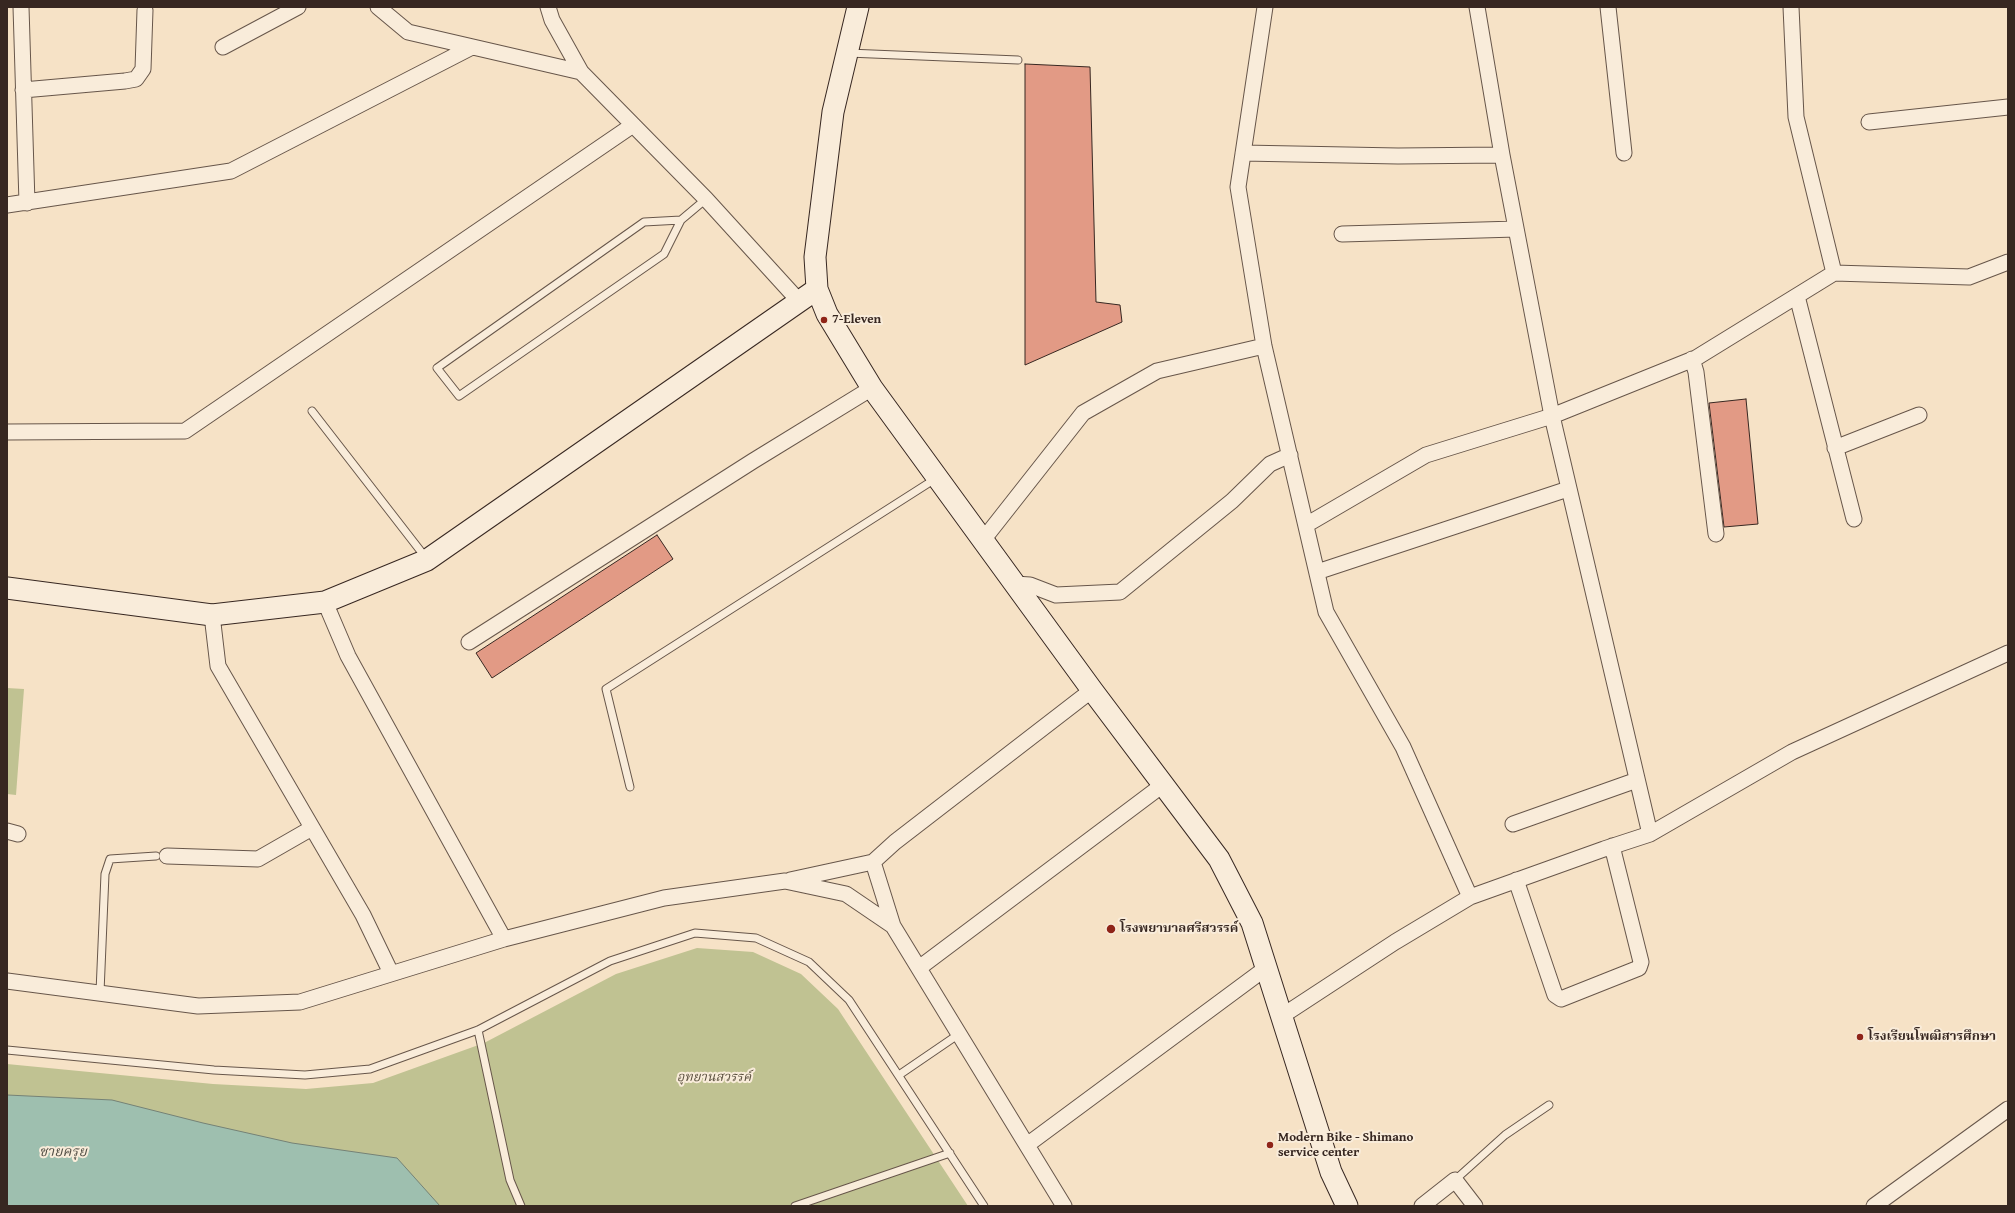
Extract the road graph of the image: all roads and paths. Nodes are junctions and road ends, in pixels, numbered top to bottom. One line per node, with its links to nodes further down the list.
1 (21, 7): 16 (street)
2 (298, 7): 11 (street)
3 (378, 7): 12 (street)
4 (548, 7): 15 (street)
5 (858, 7): 13 (street)
6 (1266, 7): 20 (street)
7 (1477, 7): 22 (street)
8 (1608, 7): 21 (street)
9 (1791, 7): 30 (street)
10 (145, 10): 16 (street)
11 (223, 47)
12 (472, 47): 15 (street); 24 (street)
13 (847, 53): 14 (lane); 31 (street)
14 (1018, 60)
15 (581, 72): 19 (street)
16 (23, 90): 24 (street)
17 (2008, 107): 18 (street)
18 (1869, 122)
19 (633, 125): 23 (street); 40 (street)
20 (1243, 153): 22 (street); 34 (street)
21 (1624, 153)
22 (1502, 155): 27 (street)
23 (706, 199): 26 (lane); 33 (street)
24 (27, 203): 25 (street)
25 (7, 205)
26 (681, 220): 26 (lane)
27 (1516, 229): 28 (street); 39 (street)
28 (1342, 234)
29 (2008, 262): 30 (street)
30 (1834, 273): 32 (street)
31 (817, 288): 33 (street); 36 (street)
32 (1797, 296): 35 (street); 41 (street)
33 (798, 300): 49 (street)
34 (1264, 346): 42 (street); 48 (street)
35 (1692, 359): 39 (street); 47 (street)
36 (872, 388): 43 (street); 55 (street)
37 (312, 411): 49 (lane)
38 (1919, 415): 41 (street)
39 (1552, 416): 44 (street); 46 (street)
40 (7, 432)
41 (1836, 448): 45 (street)
42 (1290, 455): 46 (street); 51 (street)
43 (937, 478): 48 (street); 60 (lane)
44 (1568, 489): 50 (street); 58 (street)
45 (1854, 519)
46 (1306, 526): 50 (street)
47 (1716, 534)
48 (983, 540): 51 (street)
49 (427, 560): 53 (street)
50 (1317, 572): 69 (street)
51 (1015, 584): 57 (street)
52 (7, 588): 54 (street)
53 (325, 602): 54 (street); 71 (street)
54 (212, 615): 62 (street)
55 (468, 642)
56 (2008, 653): 63 (street)
57 (1092, 690): 59 (street); 66 (street)
58 (1637, 780): 61 (street); 63 (street)
59 (1164, 784): 72 (street); 73 (street)
60 (630, 787)
61 (1513, 824)
62 (312, 828): 65 (street); 74 (street)
63 (1650, 834): 64 (street)
64 (1612, 846): 67 (street); 67 (street)
65 (161, 856): 76 (lane)
66 (872, 862): 68 (street); 70 (street)
67 (1516, 880): 69 (street)
68 (785, 881): 70 (street); 71 (street)
69 (1470, 897): 77 (street)
70 (893, 926): 72 (street)
71 (504, 939): 74 (street)
72 (918, 968): 79 (street)
73 (1266, 968): 77 (street); 84 (street)
74 (390, 973): 76 (street)
75 (7, 981): 76 (street)
76 (100, 992)
77 (1282, 1016): 91 (street)
78 (478, 1030): 80 (lane); 81 (lane); 87 (lane)
79 (959, 1034): 81 (lane); 84 (street)
80 (7, 1050)
81 (899, 1076): 85 (lane)
82 (1549, 1105): 86 (lane)
83 (2008, 1109): 94 (street)
84 (1027, 1145): 90 (street)
85 (950, 1153): 88 (lane); 89 (lane)
86 (1455, 1180): 92 (street); 93 (street)
87 (521, 1206)
88 (795, 1206)
89 (984, 1206)
90 (1064, 1206)
91 (1347, 1206)
92 (1422, 1206)
93 (1475, 1206)
94 (1874, 1206)

